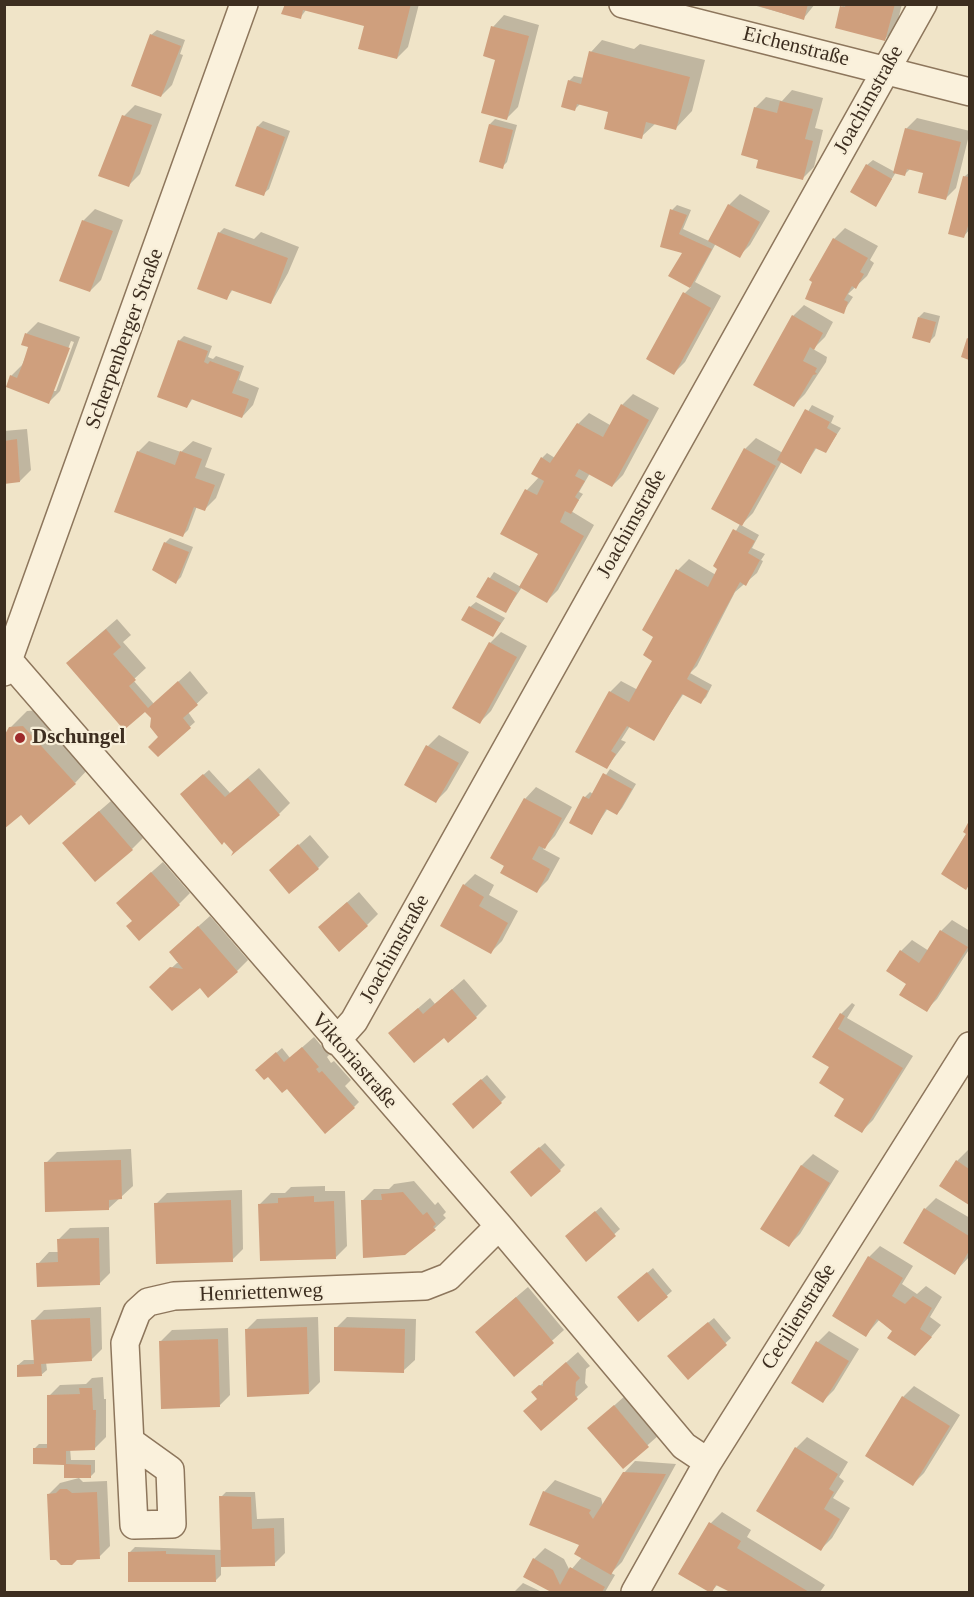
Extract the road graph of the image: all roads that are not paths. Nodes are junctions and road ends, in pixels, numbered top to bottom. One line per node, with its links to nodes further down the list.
1 (244, 4): 6 (street, Scherpenberger Straße)
2 (623, 4): 4 (street, Eichenstraße)
3 (924, 4): 4 (street, Joachimstraße)
4 (886, 69): 5 (street, Eichenstraße); 7 (street, Joachimstraße)
5 (969, 92)
6 (6, 664): 7 (street, Viktoriastraße)
7 (336, 1041): 9 (street, Viktoriastraße)
8 (969, 1046): 11 (street, Cecilienstraße)
9 (499, 1226): 10 (street, Henriettenweg); 11 (street, Viktoriastraße)
10 (130, 1442)
11 (708, 1462): 12 (street, Cecilienstraße)
12 (635, 1593)

